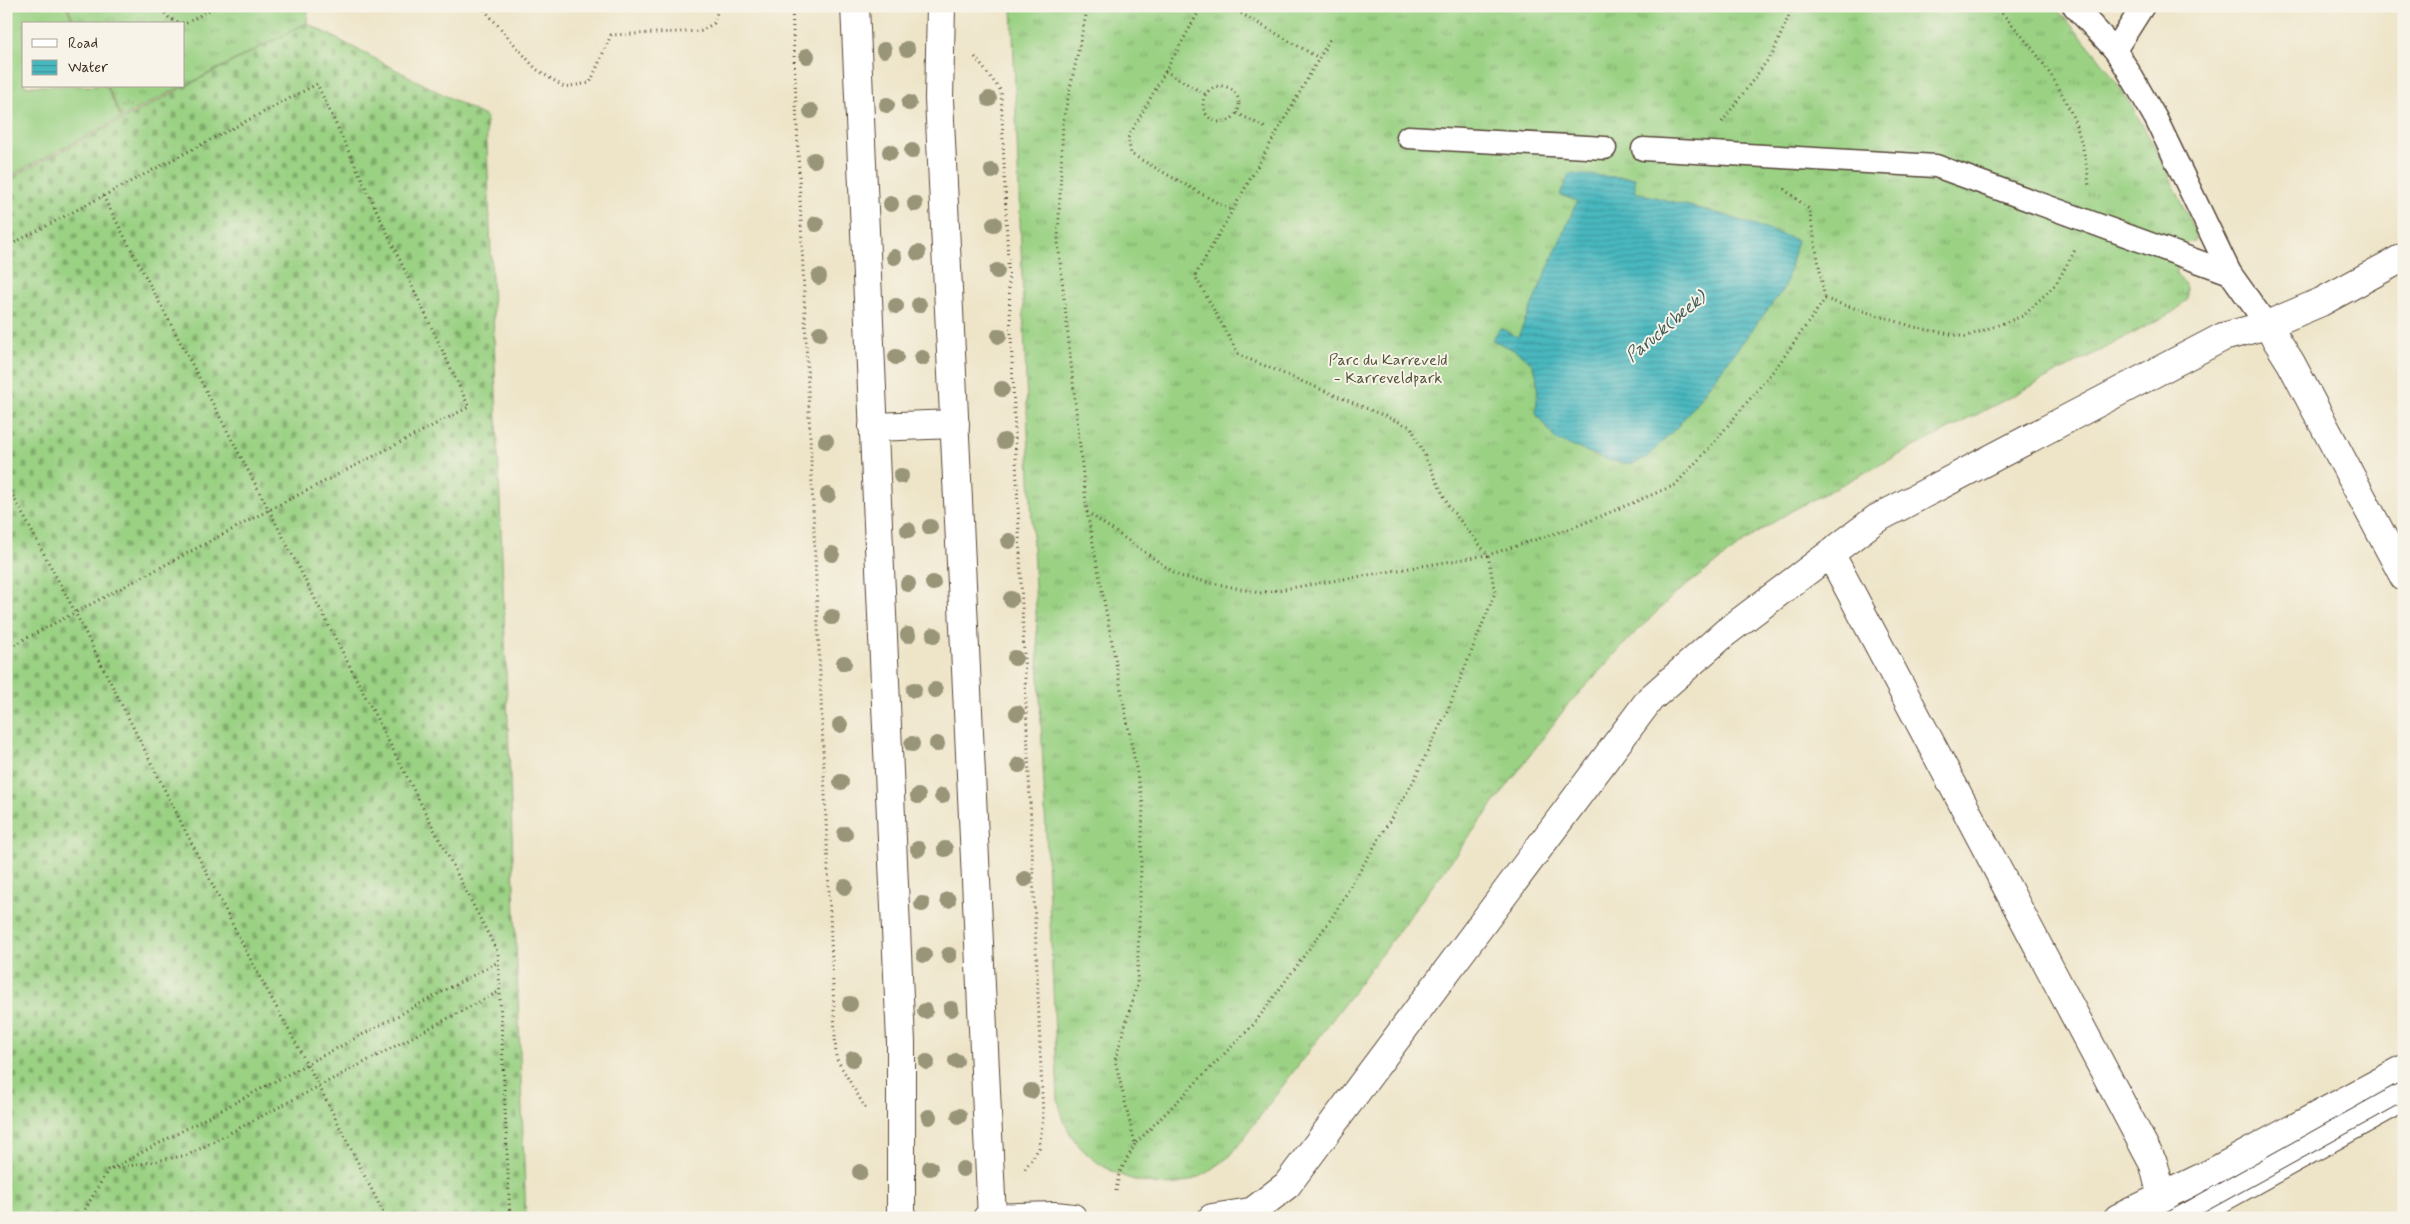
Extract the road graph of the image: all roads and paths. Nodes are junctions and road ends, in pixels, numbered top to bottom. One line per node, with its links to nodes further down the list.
1 (158, 6): 16 (path)
2 (216, 6): 17 (path)
3 (481, 6): 4 (path)
4 (719, 6)
5 (792, 6): 55 (path)
6 (855, 6): 40 (street)
7 (941, 6): 39 (street)
8 (1077, 6): 15 (path)
9 (1202, 6): 22 (path)
10 (1228, 6): 21 (path)
11 (1793, 6): 29 (path)
12 (1995, 6): 33 (path)
13 (2074, 6): 19 (lane)
14 (2143, 6): 19 (lane)
15 (1087, 8): 43 (path)
16 (179, 22)
17 (185, 24)
18 (1330, 39): 21 (path)
19 (2115, 50): 36 (lane)
20 (973, 54): 58 (path)
21 (1319, 58): 32 (path)
22 (1165, 71): 23 (path); 32 (path)
23 (1206, 94): 24 (path); 24 (path)
24 (1237, 113): 25 (path)
25 (1266, 128)
26 (1408, 137): 27 (lane)
27 (1605, 148)
28 (1643, 149): 29 (lane)
29 (1687, 150): 30 (lane)
30 (1741, 154): 33 (lane); 37 (path)
31 (103, 196): 34 (path); 42 (path); 42 (path)
32 (1232, 211): 44 (path)
33 (2091, 222): 36 (lane); 37 (path)
34 (6, 247)
35 (2404, 257): 38 (street)
36 (2230, 273): 38 (lane)
37 (1825, 299): 44 (path)
38 (2267, 325): 45 (street); 46 (street)
39 (956, 424): 40 (street); 62 (street)
40 (873, 427): 55 (street)
41 (6, 483): 47 (path)
42 (269, 510): 47 (path); 49 (path)
43 (1087, 512): 44 (path); 56 (path)
44 (1488, 555): 56 (path)
45 (1831, 555): 60 (street); 61 (street)
46 (2404, 577)
47 (75, 612): 48 (path); 51 (path)
48 (6, 649)
49 (498, 962): 50 (path); 51 (path)
50 (500, 990): 53 (path); 65 (path)
51 (307, 1064): 53 (path); 57 (path)
52 (2404, 1069): 60 (street)
53 (319, 1086): 57 (path); 64 (path)
54 (2404, 1097): 71 (street)
55 (900, 1135): 66 (street)
56 (1135, 1144): 59 (path)
57 (108, 1170): 63 (path)
58 (1023, 1171)
59 (1116, 1191)
60 (2164, 1207): 70 (street)
61 (1247, 1215): 69 (street)
62 (992, 1217): 67 (street); 68 (street)
63 (80, 1218)
64 (386, 1218)
65 (510, 1218)
66 (902, 1218)
67 (987, 1218)
68 (1073, 1218)
69 (1212, 1218)
70 (2118, 1218)
71 (2185, 1218)

